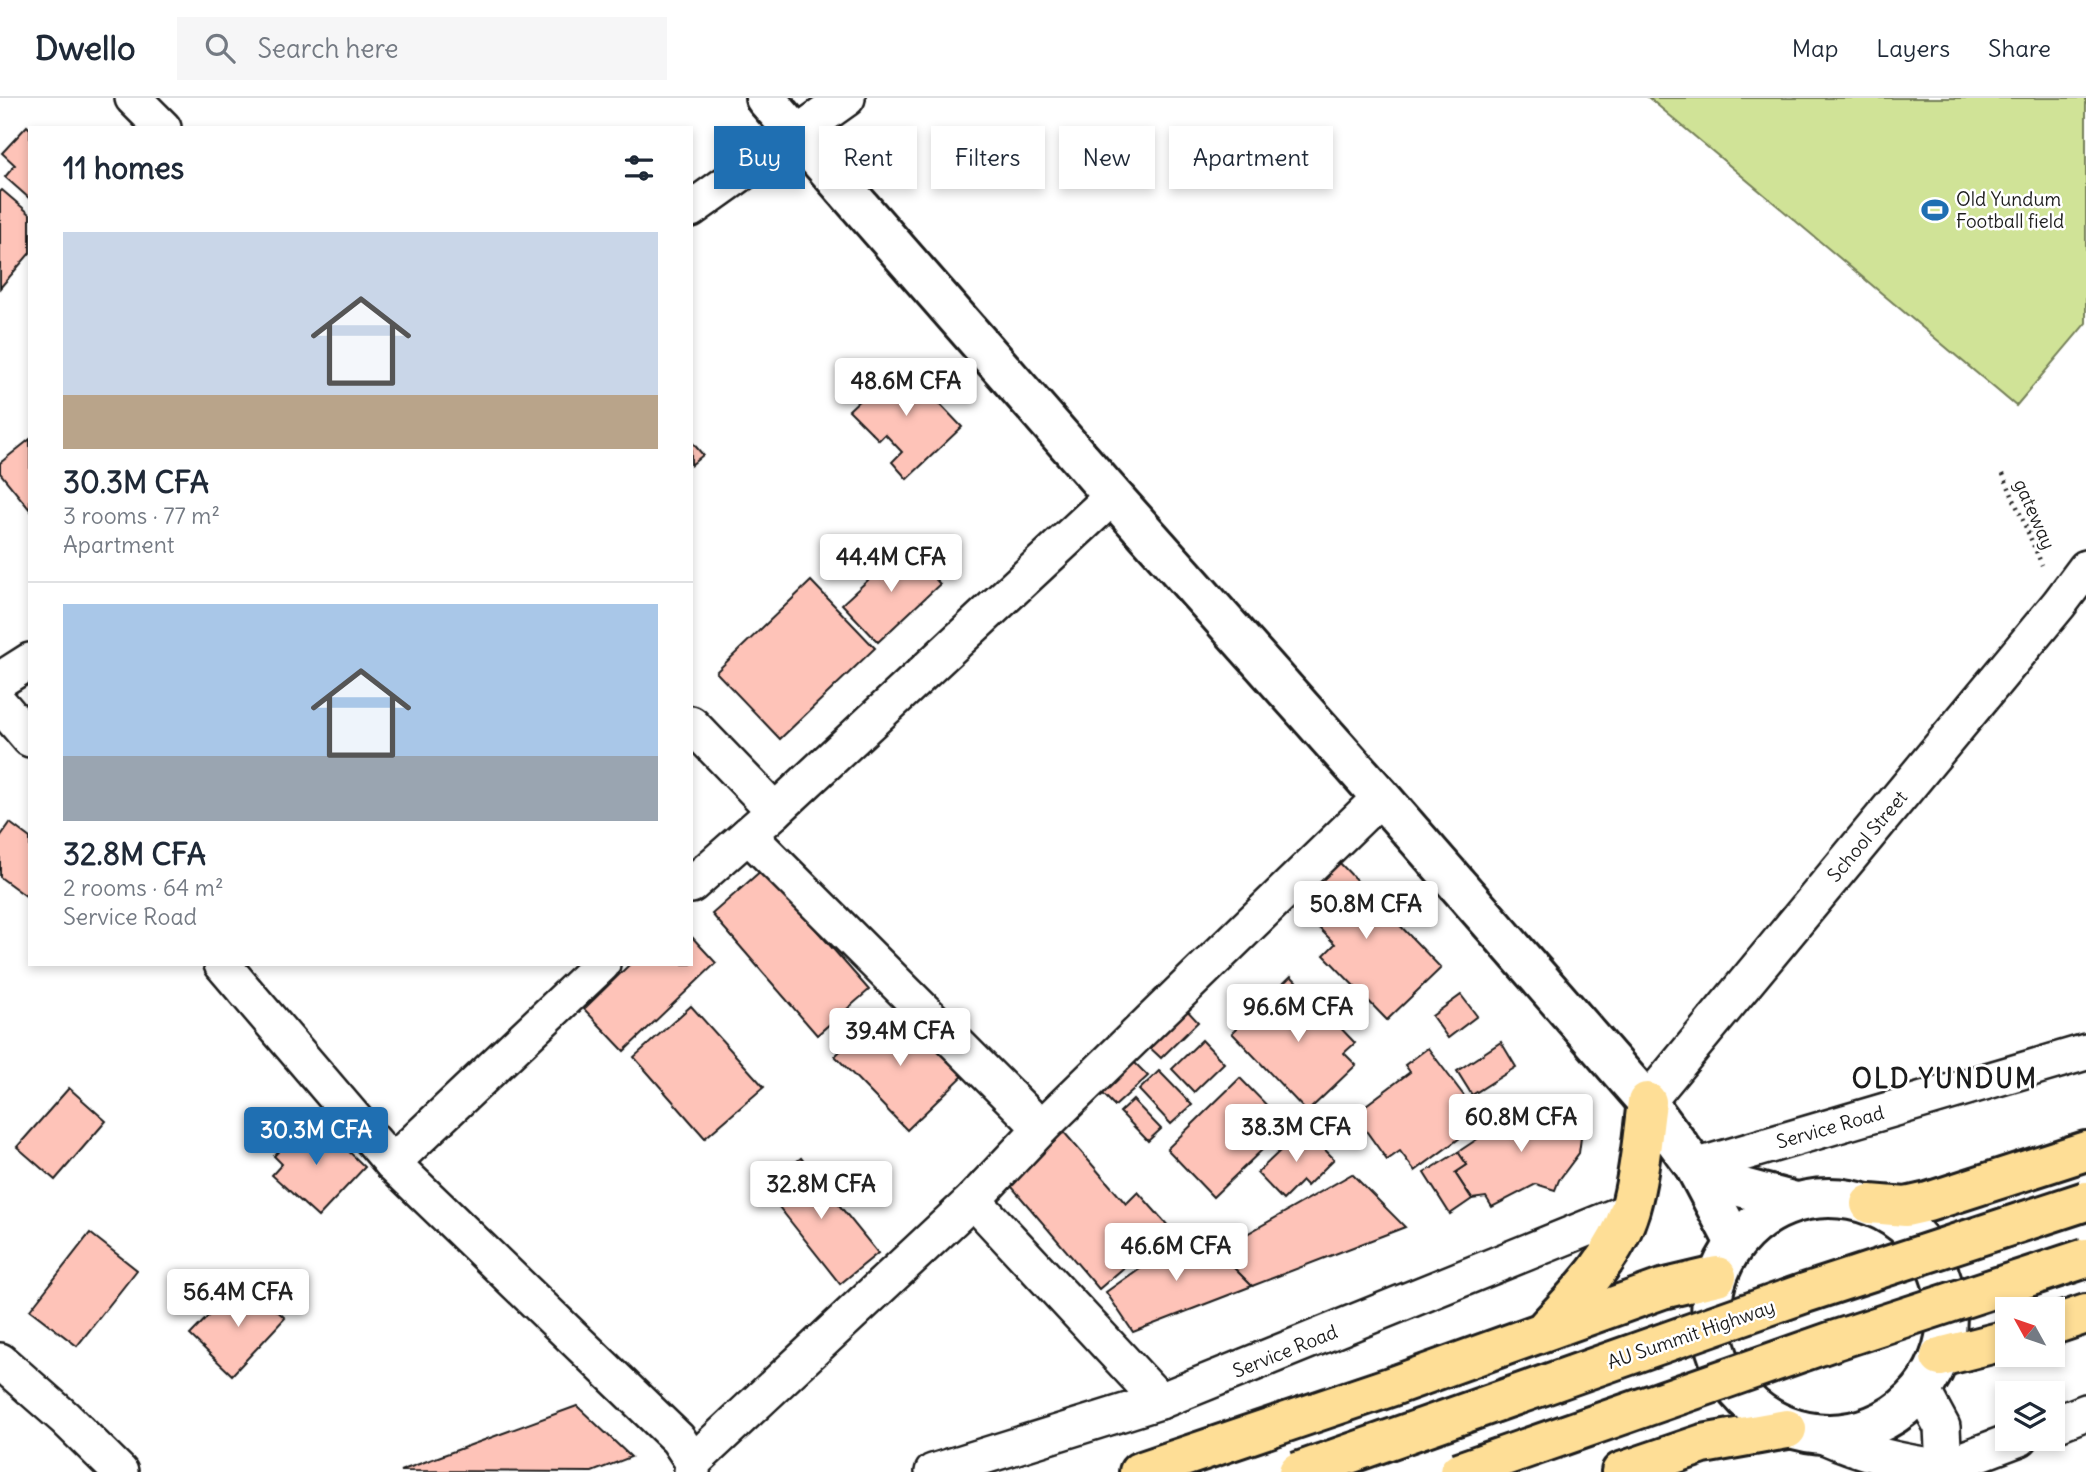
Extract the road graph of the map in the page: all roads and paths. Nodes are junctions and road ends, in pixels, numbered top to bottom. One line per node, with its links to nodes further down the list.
1 (133, 98): 4 (street)
2 (765, 98): 5 (street)
3 (847, 98): 6 (street)
4 (161, 126)
5 (789, 126)
6 (805, 129)
7 (805, 144): 11 (street)
8 (720, 189): 9 (street)
9 (693, 208)
10 (2003, 474): 13 (path, gateway)
11 (1114, 496): 19 (street); 20 (street)
12 (2086, 568): 13 (street, School Street)
13 (2059, 604): 26 (street, School Street)
14 (28, 661): 15 (street)
15 (0, 680)
16 (0, 704): 18 (street)
17 (693, 726): 20 (street)
18 (28, 737)
19 (1381, 797): 26 (street); 27 (street)
20 (775, 811): 21 (street)
21 (748, 835): 22 (street); 27 (street)
22 (693, 883)
23 (224, 966): 29 (street)
24 (600, 966): 29 (street)
25 (2086, 1052): 30 (street, Service Road)
26 (1647, 1102): 30 (street); 35 (main road)
27 (1041, 1128): 31 (street)
28 (2086, 1151): 34 (main road)
29 (392, 1163): 52 (street)
30 (1695, 1167): 33 (street); 36 (street)
31 (973, 1200): 46 (street); 52 (street)
32 (2086, 1200): 56 (main road, AU Summit Highway, bridge)
33 (1796, 1202): 34 (street); 36 (street)
34 (1870, 1205): 43 (street)
35 (1629, 1211): 41 (main road); 46 (street, Service Road)
36 (1735, 1243): 38 (street)
37 (2086, 1258): 57 (main road, bridge)
38 (1717, 1276): 41 (main road); 49 (street)
39 (2086, 1314): 40 (main road)
40 (2065, 1321)
41 (1543, 1332): 55 (main road)
42 (1995, 1343): 43 (main road)
43 (1940, 1357): 45 (street)
44 (0, 1361): 51 (street)
45 (1922, 1390): 49 (street); 53 (street)
46 (1160, 1401): 54 (street, Service Road)
47 (2086, 1412): 48 (street)
48 (2065, 1420)
49 (1805, 1432): 53 (street); 58 (main road)
50 (1995, 1448): 53 (street)
51 (102, 1466)
52 (692, 1467)
53 (1941, 1471)
54 (933, 1472)
55 (1139, 1472)
56 (1298, 1472)
57 (1459, 1472)
58 (1621, 1472)

